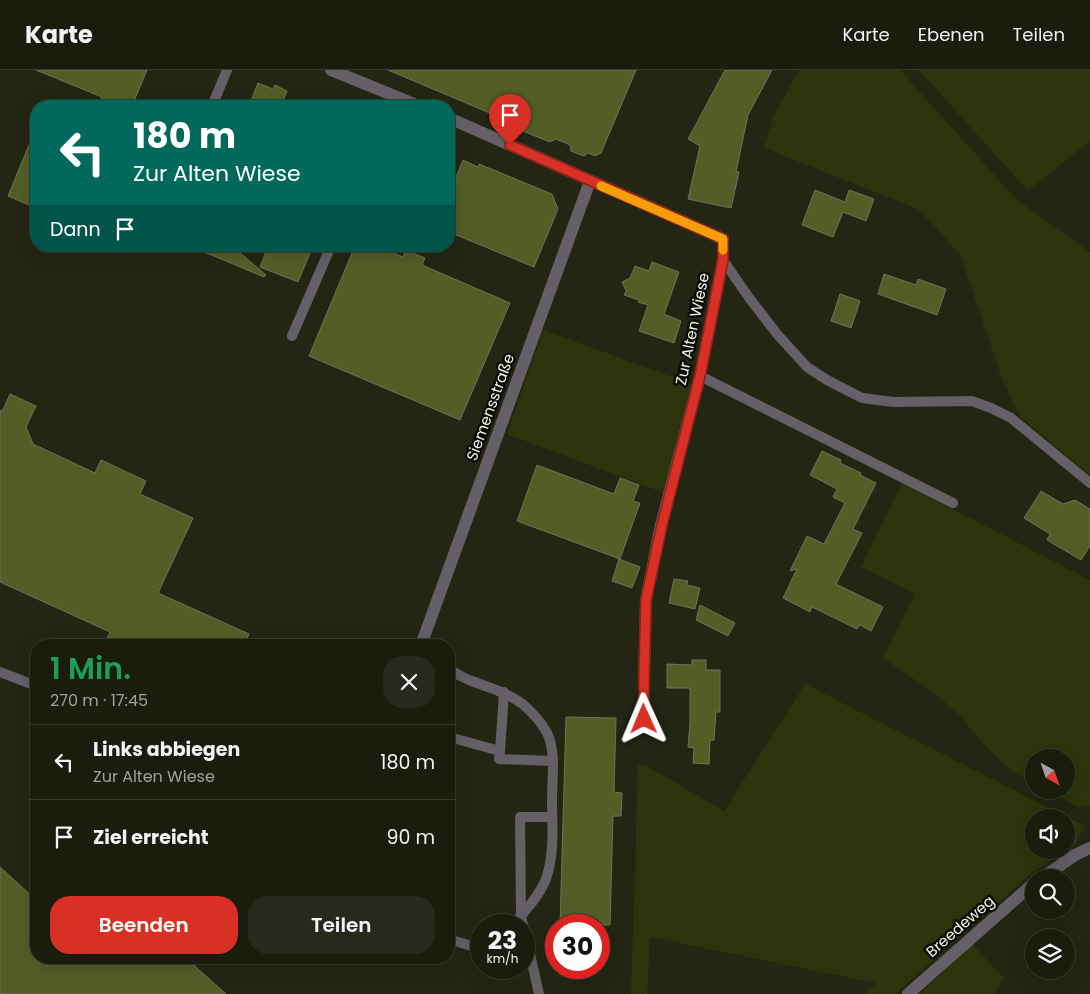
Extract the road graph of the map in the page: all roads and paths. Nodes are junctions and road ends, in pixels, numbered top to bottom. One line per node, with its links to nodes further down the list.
1 (227, 70): 3 (lane)
2 (331, 70): 4 (street)
3 (214, 100)
4 (390, 100)
5 (455, 121): 6 (street, Zur Alten Wiese)
6 (590, 181): 8 (street, Zur Alten Wiese); 13 (street, Siemensstraße)
7 (328, 252): 9 (lane)
8 (723, 260): 10 (street, Zur Alten Wiese); 11 (lane)
9 (292, 336)
10 (700, 376): 12 (lane); 18 (street, Zur Alten Wiese)
11 (1090, 483)
12 (953, 503)
13 (423, 639)
14 (0, 672): 16 (lane)
15 (455, 672): 17 (lane)
16 (30, 684)
17 (504, 692): 20 (lane); 21 (lane)
18 (644, 719)
19 (455, 739): 20 (lane)
20 (500, 752): 21 (lane)
21 (553, 760): 22 (lane)
22 (552, 817): 26 (lane); 27 (lane)
23 (1090, 848): 24 (street)
24 (1055, 869)
25 (1025, 891): 32 (street, Breedeweg)
26 (523, 914)
27 (528, 914)
28 (455, 942): 29 (lane)
29 (470, 946)
30 (535, 976): 31 (lane)
31 (539, 994)
32 (908, 994)

